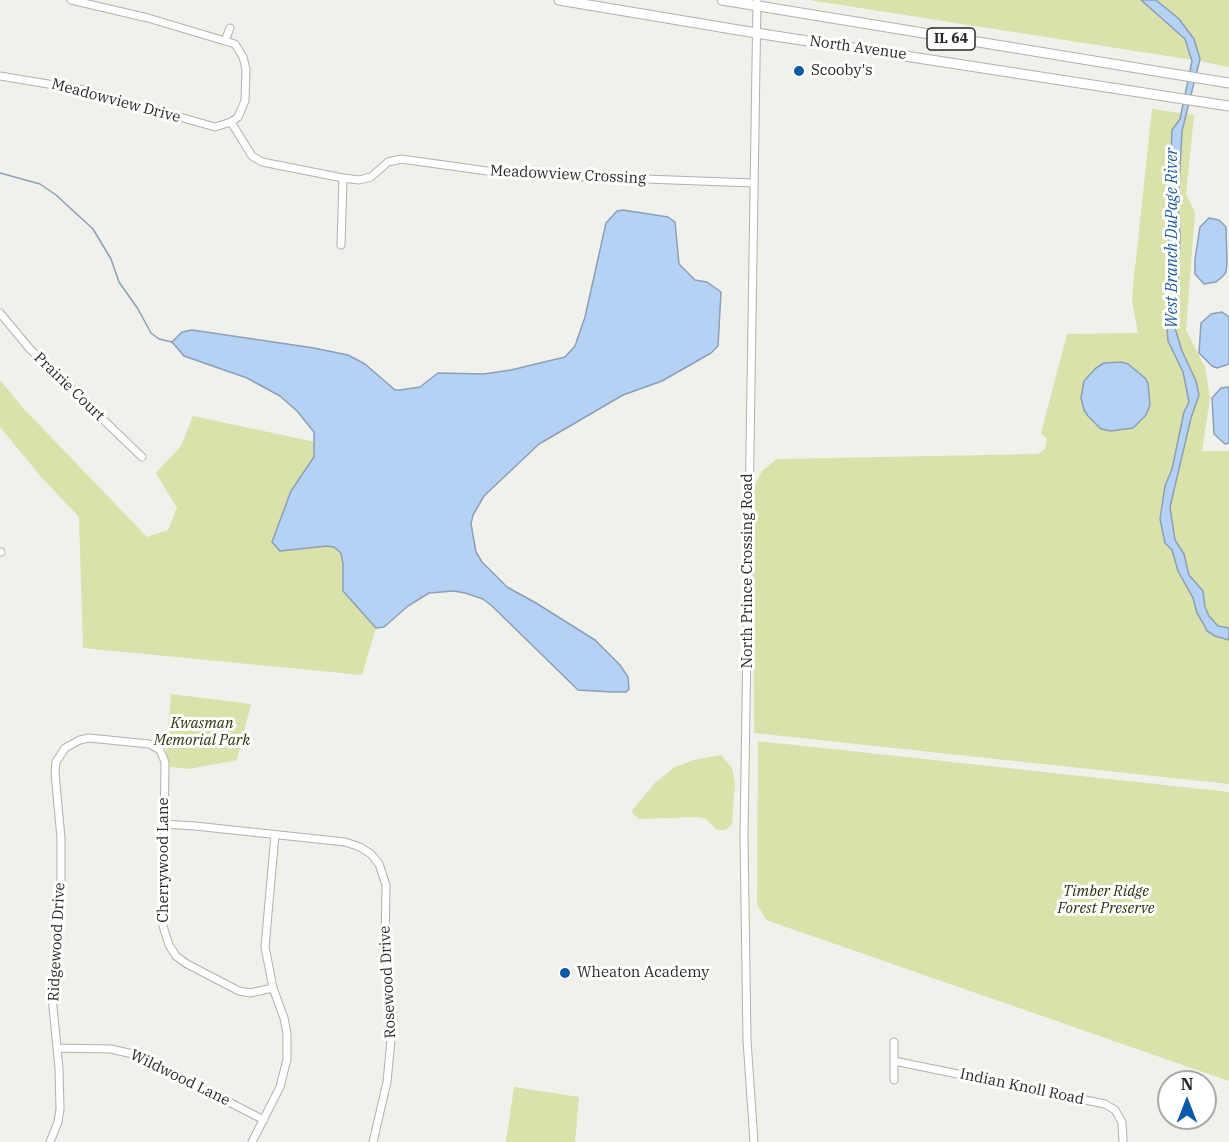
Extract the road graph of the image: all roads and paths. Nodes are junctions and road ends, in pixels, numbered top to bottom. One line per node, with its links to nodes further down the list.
1 (71, 0): 7 (street)
2 (559, 0): 6 (main road, North Avenue / IL 64)
3 (722, 0): 4 (main road, North Avenue / IL 64)
4 (757, 3): 6 (street, North Prince Crossing Road); 9 (main road, North Avenue / IL 64)
5 (230, 28): 7 (street)
6 (756, 33): 10 (main road, North Avenue / IL 64); 13 (street, North Prince Crossing Road)
7 (225, 42): 11 (street)
8 (0, 76): 11 (street, Meadowview Drive)
9 (1229, 83)
10 (1229, 106)
11 (231, 122): 12 (street, Meadowview Crossing)
12 (343, 178): 13 (street, Meadowview Crossing); 14 (street)
13 (754, 183): 29 (street, North Prince Crossing Road)
14 (341, 244)
15 (0, 313): 16 (street, Prairie Court)
16 (142, 457)
17 (69, 746): 18 (street, Cherrywood Lane); 22 (street, Ridgewood Drive)
18 (164, 825): 19 (street, Rosewood Drive); 20 (street, Cherrywood Lane)
19 (275, 835): 20 (street); 28 (street, Rosewood Drive)
20 (273, 988): 25 (street)
21 (894, 1042): 23 (street)
22 (57, 1048): 25 (street, Wildwood Lane); 26 (street, Ridgewood Drive)
23 (894, 1061): 24 (street); 30 (street, Indian Knoll Road)
24 (894, 1080)
25 (264, 1120): 27 (street)
26 (50, 1142)
27 (252, 1142)
28 (373, 1142)
29 (754, 1142)
30 (1123, 1142)

